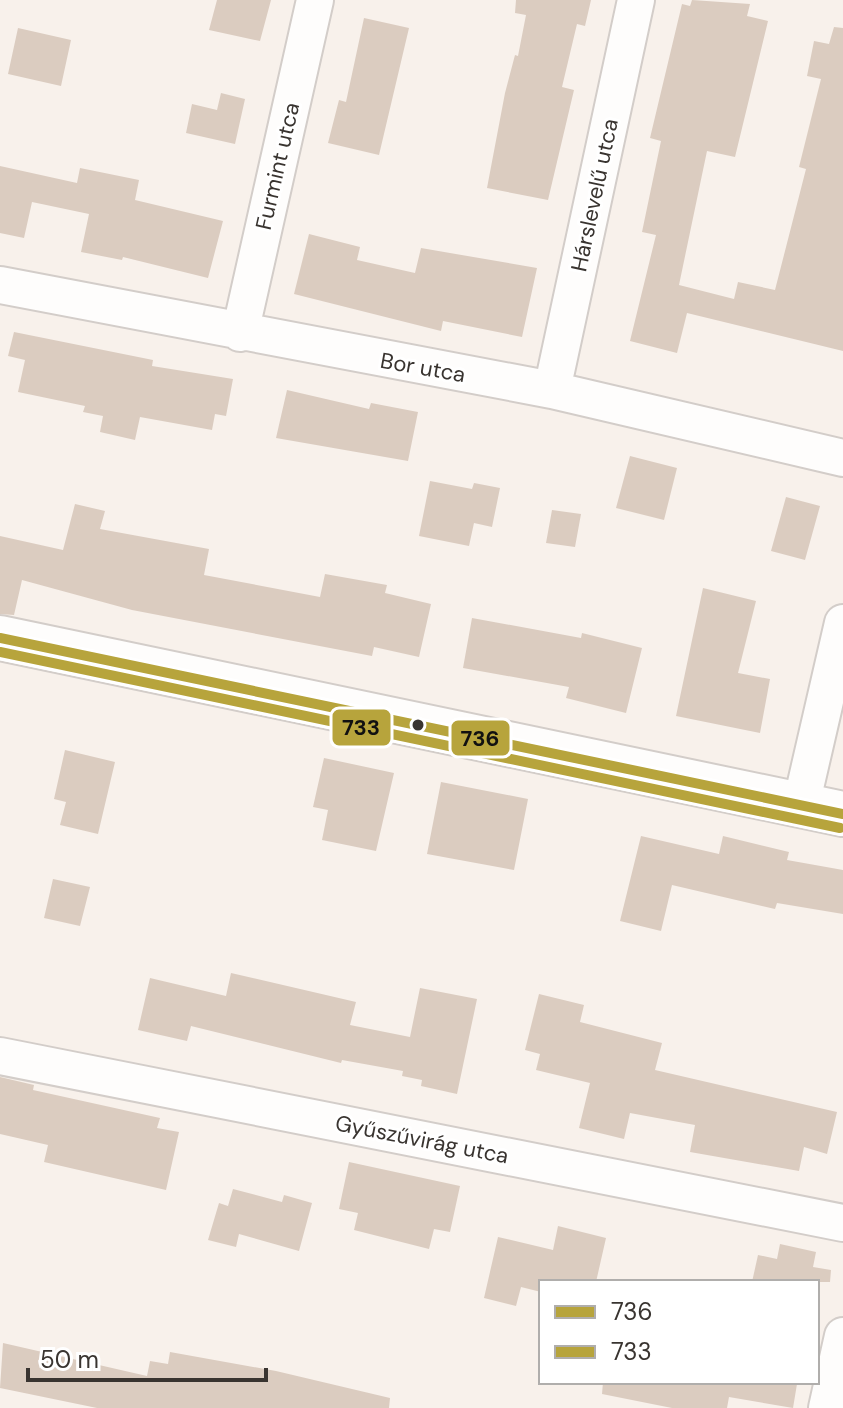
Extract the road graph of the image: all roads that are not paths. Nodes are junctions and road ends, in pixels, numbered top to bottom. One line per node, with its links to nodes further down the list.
1 (315, 0): 4 (street, Furmint utca)
2 (636, 0): 5 (street, Hárslevelű utca)
3 (0, 285): 4 (street, Bor utca)
4 (240, 333): 5 (street, Bor utca)
5 (552, 390): 6 (street, Bor utca)
6 (843, 458)
7 (843, 623): 9 (street)
8 (0, 638): 9 (street)
9 (801, 805): 10 (street)
10 (843, 814)
11 (0, 1056): 12 (street, Gyűszűvirág utca)
12 (843, 1223)
13 (843, 1336): 14 (street)
14 (827, 1408)

